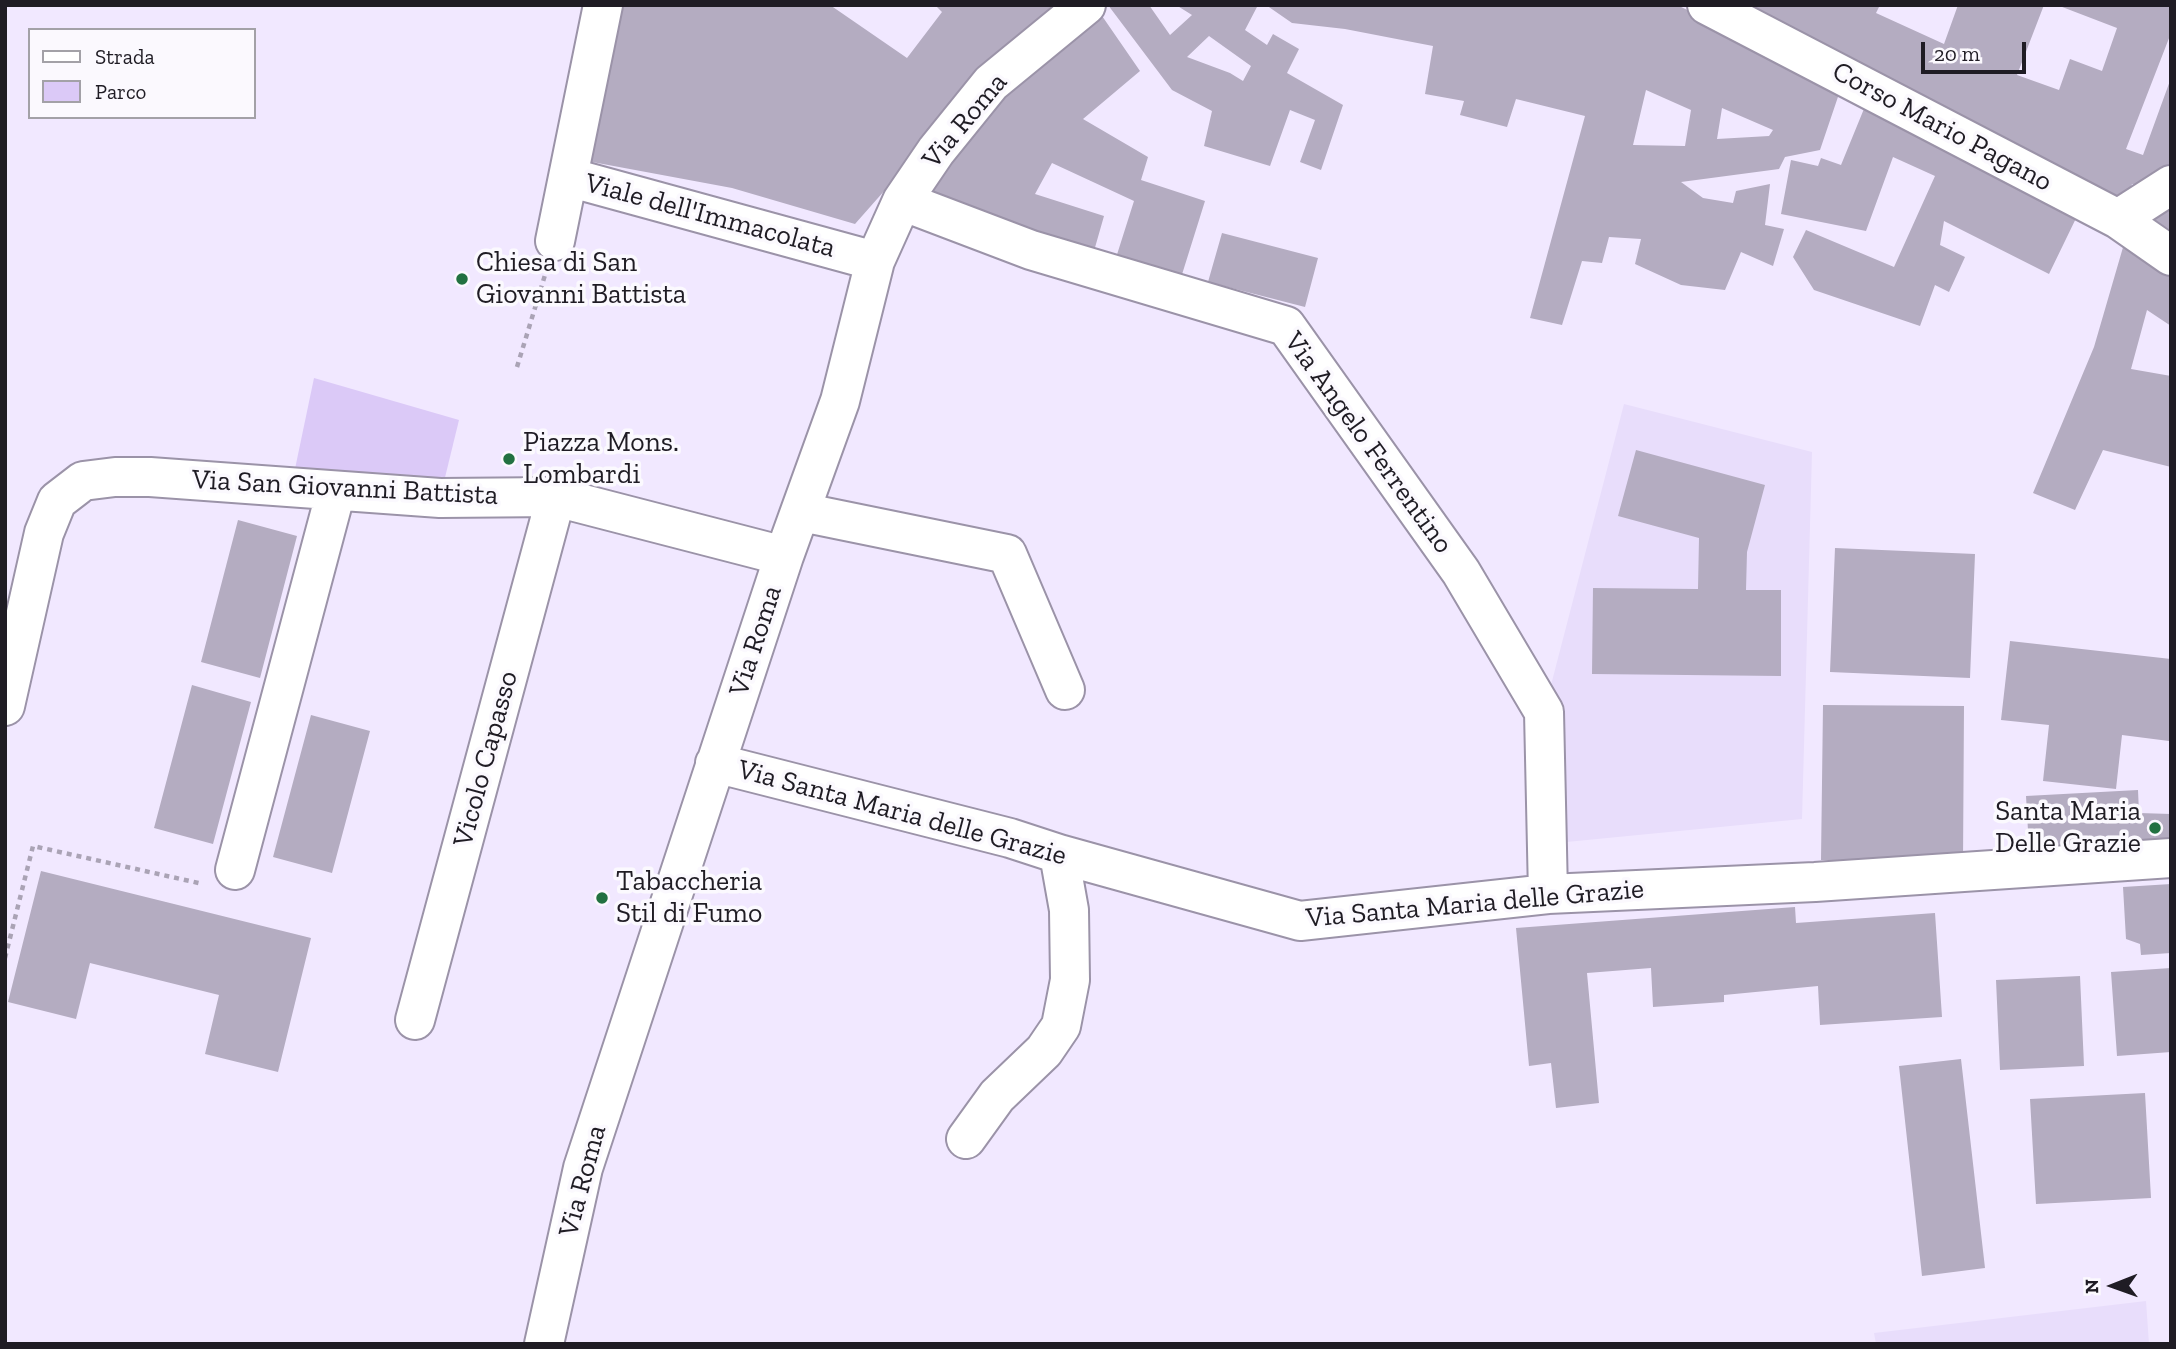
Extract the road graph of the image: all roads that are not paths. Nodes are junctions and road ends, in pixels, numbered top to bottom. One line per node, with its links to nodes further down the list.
1 (603, 5): 4 (street)
2 (1086, 5): 6 (street, Via Roma)
3 (1707, 5): 7 (street, Corso Mario Pagano)
4 (568, 177): 8 (street, Viale dell'Immacolata); 10 (street, Viale dell'Immacolata)
5 (2171, 185): 7 (street)
6 (902, 201): 10 (street, Via Roma); 21 (street, Via Angelo Ferrentino)
7 (2118, 219): 9 (street, Corso Mario Pagano)
8 (555, 241)
9 (2171, 256)
10 (875, 261): 13 (street, Via Roma)
11 (336, 491): 12 (street, Via San Giovanni Battista); 16 (street, Via San Giovanni Battista); 20 (street)
12 (556, 497): 14 (street, Via San Giovanni Battista); 22 (street, Vicolo Capasso)
13 (801, 512): 14 (street, Via Roma); 15 (street)
14 (784, 556): 17 (street, Via Roma)
15 (1065, 690)
16 (5, 706)
17 (715, 763): 18 (street, Via Santa Maria delle Grazie); 24 (street, Via Roma)
18 (1059, 854): 21 (street, Via Santa Maria delle Grazie); 23 (street)
19 (2171, 858): 21 (street, Via Santa Maria delle Grazie)
20 (235, 870)
21 (1548, 894)
22 (415, 1020)
23 (966, 1139)
24 (544, 1344)

